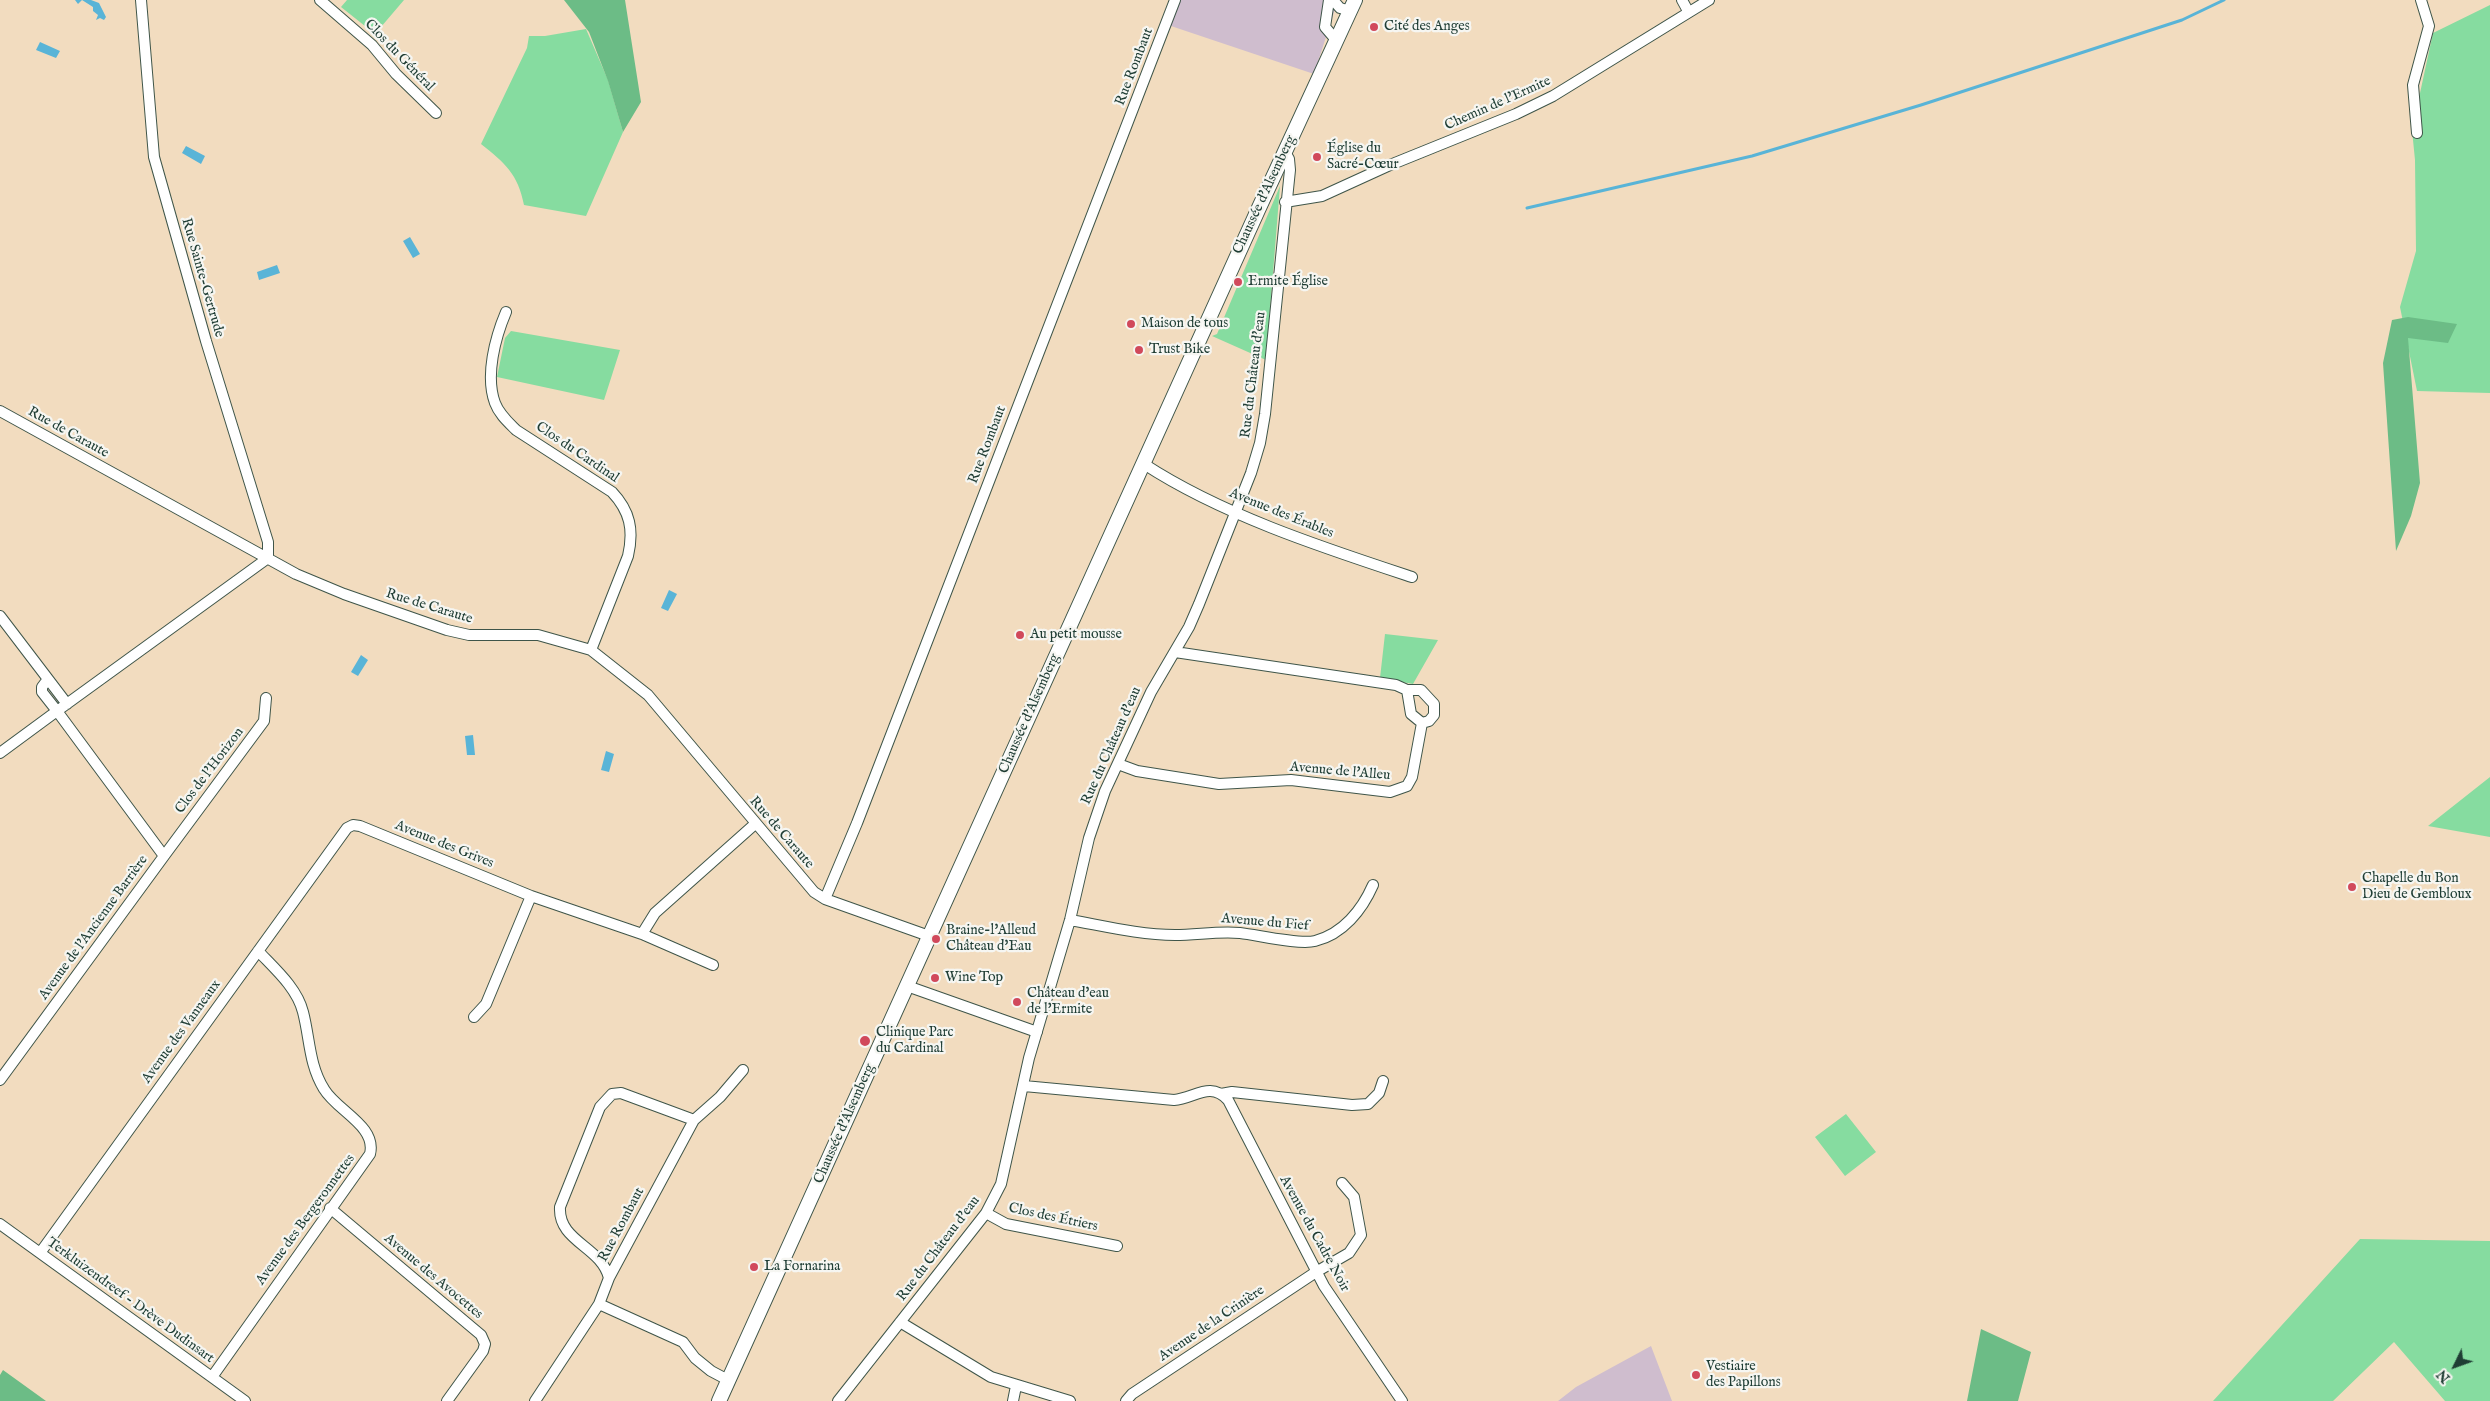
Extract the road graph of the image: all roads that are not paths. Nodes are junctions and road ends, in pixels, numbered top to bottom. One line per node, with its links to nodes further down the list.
1 (141, 0): 20 (street, Rue Sainte-Gertrude)
2 (320, 0): 12 (street, Clos du Général)
3 (1175, 0): 38 (street, Rue Rombaut)
4 (1329, 0): 11 (street)
5 (1333, 0): 9 (street)
6 (1682, 0): 10 (street)
7 (1709, 0): 10 (street, Chemin de l'Ermite)
8 (2421, 0): 13 (street)
9 (1353, 5): 11 (main road, Chaussée d'Alsemberg)
10 (1688, 11): 15 (street, Chemin de l'Ermite)
11 (1337, 41): 14 (main road, Chaussée d'Alsemberg)
12 (436, 113)
13 (2417, 133)
14 (1285, 152): 15 (street, Rue du Château d'eau); 18 (main road, Chaussée d'Alsemberg)
15 (1285, 202): 19 (street, Rue du Château d'eau)
16 (506, 312): 23 (street, Clos du Cardinal)
17 (0, 411): 20 (street, Rue de Caraute)
18 (1144, 464): 19 (street, Avenue des Érables); 41 (main road, Chaussée d'Alsemberg)
19 (1237, 512): 21 (street, Avenue des Érables); 24 (street, Rue du Château d'eau)
20 (268, 558): 23 (street, Rue de Caraute); 28 (street)
21 (1412, 577)
22 (0, 616): 25 (street)
23 (591, 650): 33 (street, Rue de Caraute)
24 (1175, 652): 26 (street, Avenue de l'Alleu); 32 (street, Rue du Château d'eau)
25 (48, 679): 28 (street); 29 (street, Avenue de l'Ancienne Barrière)
26 (1407, 690): 30 (street); 30 (street, Avenue de l'Alleu)
27 (266, 698): 35 (street, Clos de l'Horizon)
28 (67, 704): 29 (street)
29 (57, 711): 31 (street); 35 (street, Avenue de l'Ancienne Barrière)
30 (1422, 723): 32 (street, Avenue de l'Alleu)
31 (0, 753)
32 (1118, 764): 39 (street, Rue du Château d'eau)
33 (755, 824): 38 (street, Rue de Caraute); 40 (street)
34 (347, 828): 37 (street, Avenue des Grives); 42 (street, Avenue des Vanneaux)
35 (164, 856): 47 (street, Avenue de l'Ancienne Barrière)
36 (1373, 885): 39 (street, Avenue du Fief)
37 (531, 896): 40 (street, Avenue des Grives); 45 (street)
38 (825, 898): 41 (street, Rue de Caraute)
39 (1070, 920): 46 (street, Rue du Château d'eau)
40 (642, 934): 43 (street, Avenue des Grives)
41 (929, 936): 44 (main road, Chaussée d'Alsemberg)
42 (258, 951): 55 (street, Avenue des Bergeronnettes); 59 (street, Avenue des Vanneaux)
43 (713, 964)
44 (907, 986): 46 (street); 65 (main road, Chaussée d'Alsemberg)
45 (474, 1017)
46 (1037, 1032): 51 (street, Rue du Château d'eau)
47 (4, 1066): 49 (street, Avenue de l'Ancienne Barrière)
48 (742, 1070): 53 (street, Rue Rombaut)
49 (0, 1080)
50 (1382, 1081): 52 (street)
51 (1024, 1086): 52 (street); 56 (street, Rue du Château d'eau)
52 (1224, 1097): 60 (street, Avenue du Cadre Noir)
53 (694, 1120): 61 (street, Rue Rombaut); 61 (street)
54 (1342, 1183): 60 (street, Avenue de la Crinière)
55 (330, 1208): 64 (street, Avenue des Bergeronnettes); 68 (street, Avenue des Avocettes)
56 (986, 1213): 58 (street, Clos des Étriers); 63 (street, Rue du Château d'eau)
57 (0, 1224): 59 (street, Terkluizendreef - Drève Dudinsart)
58 (1117, 1246)
59 (40, 1253): 64 (street, Terkluizendreef - Drève Dudinsart)
60 (1316, 1272): 74 (street, Avenue de la Crinière); 75 (street, Avenue du Cadre Noir)
61 (609, 1278): 62 (street, Rue Rombaut)
62 (599, 1304): 65 (street); 69 (street, Rue Rombaut)
63 (900, 1322): 66 (street); 71 (street, Rue du Château d'eau)
64 (212, 1377): 67 (street, Terkluizendreef - Drève Dudinsart)
65 (728, 1380): 70 (main road, Chaussée d'Alsemberg)
66 (1016, 1386): 72 (street); 73 (street)
67 (245, 1401)
68 (447, 1401)
69 (535, 1401)
70 (718, 1401)
71 (838, 1401)
72 (1013, 1401)
73 (1070, 1401)
74 (1126, 1401)
75 (1402, 1401)

